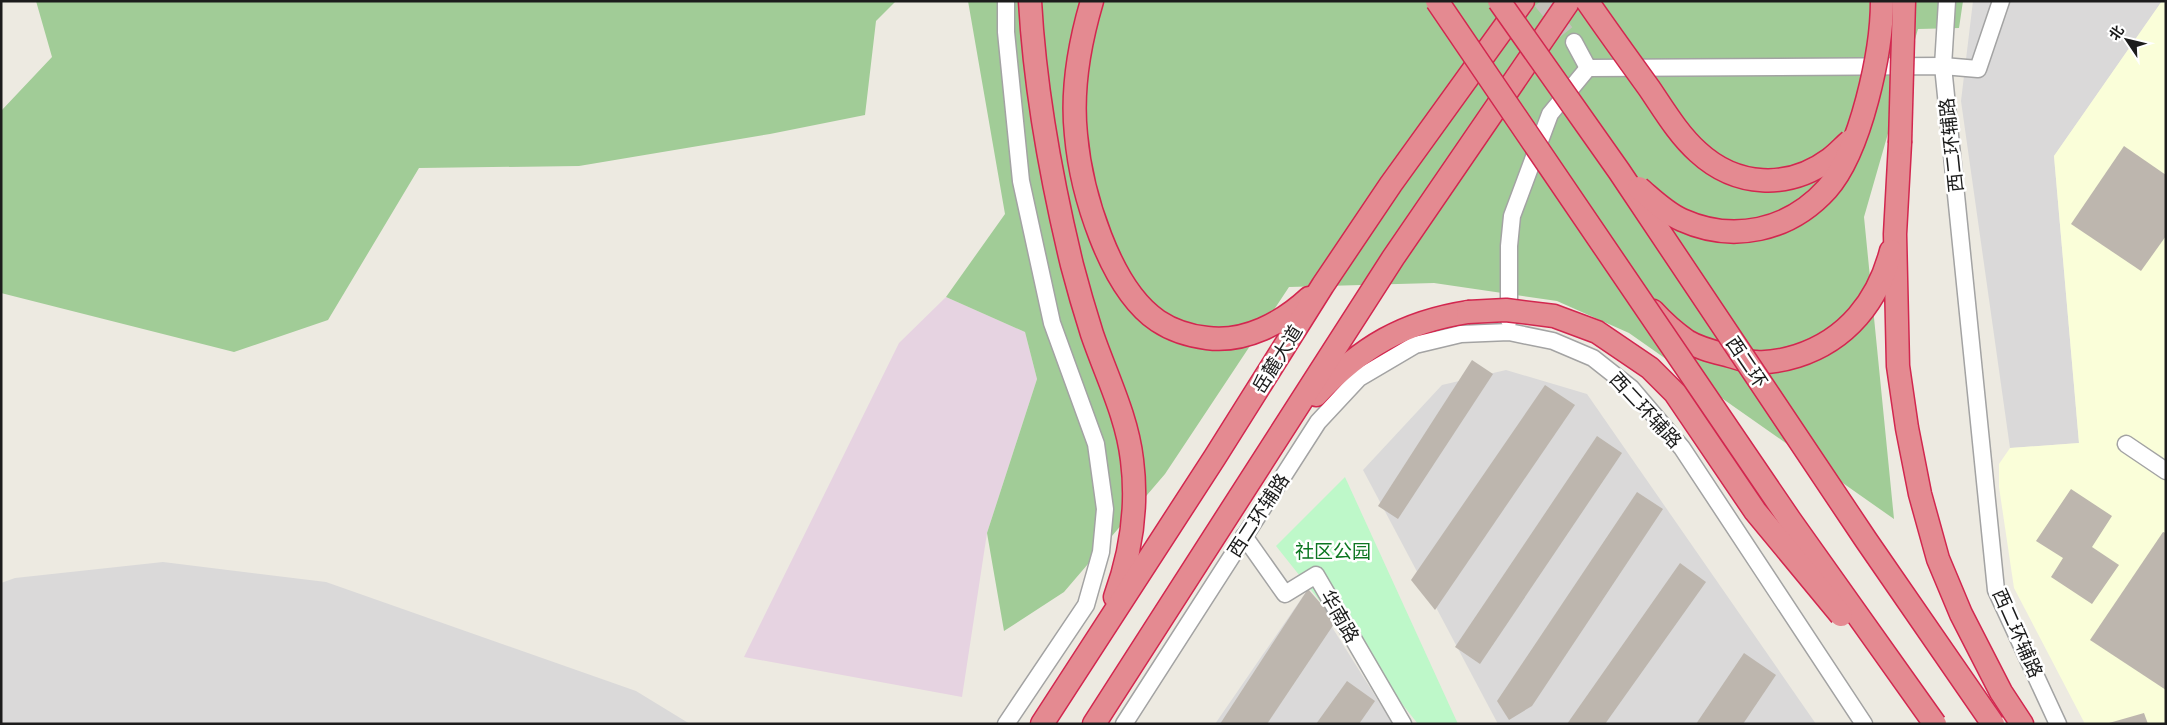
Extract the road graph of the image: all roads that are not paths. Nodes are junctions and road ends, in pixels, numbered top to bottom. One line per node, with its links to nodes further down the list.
1 (1006, 1): 28 (street)
2 (1030, 1): 26 (highway)
3 (1092, 1): 19 (highway)
4 (1437, 1): 20 (highway, bridge)
5 (1500, 1): 17 (highway, 西二环, bridge)
6 (1523, 1): 19 (highway, 岳麓大道)
7 (1569, 1): 22 (highway)
8 (1587, 1): 16 (highway, bridge)
9 (1882, 1): 16 (highway, bridge)
10 (1904, 1): 18 (highway, bridge)
11 (1947, 1): 14 (street, 西二环辅路)
12 (2001, 1): 14 (street)
13 (1574, 42): 15 (street)
14 (1943, 66): 15 (street); 39 (street, 西二环辅路)
15 (1588, 68): 21 (street)
16 (1856, 135): 17 (highway, bridge)
17 (1620, 171): 27 (highway, 西二环, bridge)
18 (1895, 234): 20 (highway); 38 (highway)
19 (1323, 285): 26 (highway, 岳麓大道)
20 (1643, 301): 35 (highway, bridge)
21 (1509, 332): 25 (street, 西二环辅路); 33 (street, 西二环辅路)
22 (1282, 430): 30 (highway); 34 (highway, bridge)
23 (2126, 444): 24 (street)
24 (2166, 471)
25 (1244, 536): 31 (street, 西二环辅路); 32 (street, 华南路)
26 (1102, 632): 29 (highway, 岳麓大道)
27 (1978, 702): 36 (highway, 西二环, bridge); 37 (highway, bridge)
28 (1006, 724)
29 (1042, 724)
30 (1094, 724)
31 (1124, 724)
32 (1403, 724)
33 (1864, 724)
34 (1930, 724)
35 (1935, 724)
36 (1993, 724)
37 (2000, 724)
38 (2022, 724)
39 (2058, 724)

